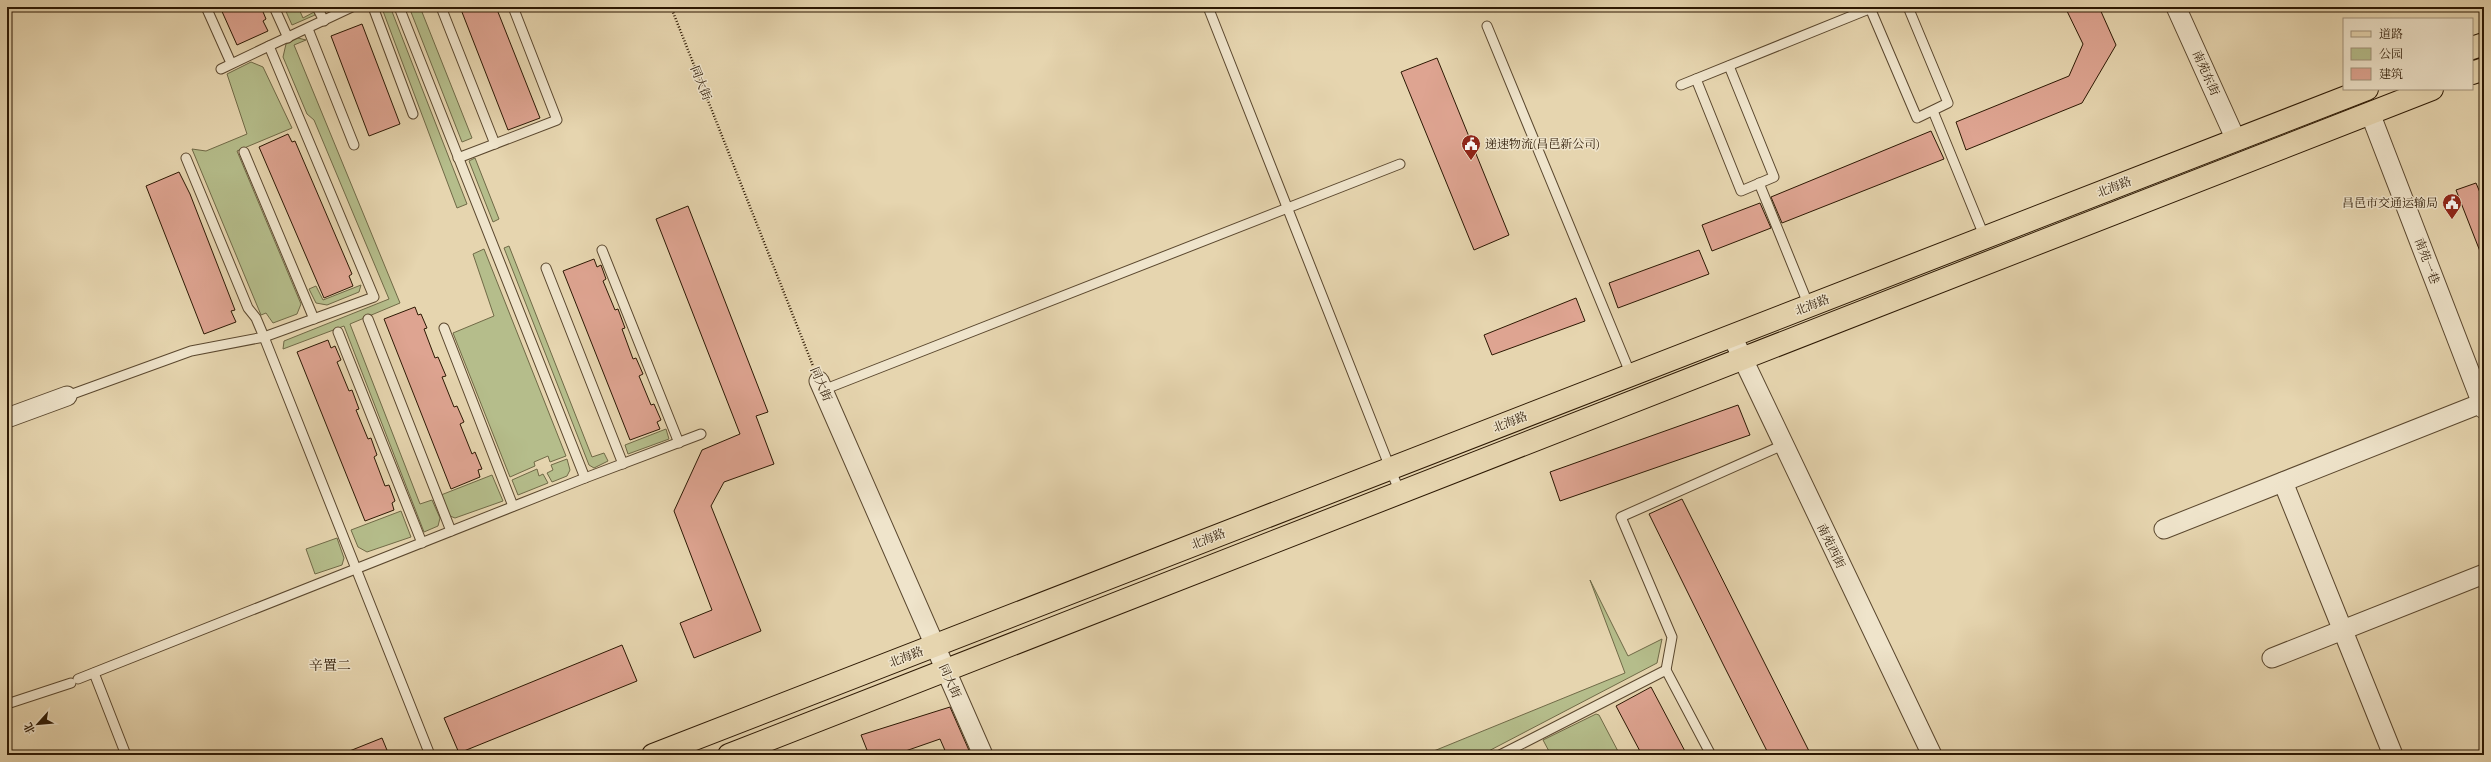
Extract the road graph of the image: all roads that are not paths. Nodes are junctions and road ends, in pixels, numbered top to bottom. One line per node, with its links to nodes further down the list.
1 (206, 7): 20 (lane)
2 (274, 7): 16 (lane)
3 (317, 7): 13 (lane)
4 (352, 7): 13 (lane)
5 (373, 7): 31 (lane)
6 (399, 7): 37 (lane)
7 (440, 7): 33 (lane)
8 (513, 7): 33 (lane)
9 (1208, 7): 40 (lane)
10 (1908, 7): 29 (lane)
11 (2176, 7): 32 (street, 南苑东街)
12 (1872, 8): 21 (lane); 29 (lane)
13 (324, 21): 15 (lane)
14 (1487, 26): 52 (lane)
15 (308, 29): 16 (lane); 34 (lane)
16 (288, 38): 18 (lane)
17 (2484, 44): 19 (main road)
18 (269, 46): 20 (lane); 45 (lane)
19 (2473, 48)
20 (231, 64): 22 (lane)
21 (1729, 66): 25 (lane); 39 (lane)
22 (221, 69)
23 (2484, 69): 24 (main road)
24 (2473, 73)
25 (1696, 79): 26 (lane); 39 (lane)
26 (1681, 85)
27 (2364, 90): 32 (main road, 北海路)
28 (2429, 90): 30 (main road, 北海路)
29 (1933, 111): 41 (lane)
30 (2370, 113): 51 (main road, 北海路); 55 (street, 南苑一巷)
31 (413, 114)
32 (2236, 140): 41 (main road, 北海路)
33 (495, 144): 37 (lane)
34 (354, 145)
35 (244, 152): 45 (lane)
36 (186, 158): 50 (lane)
37 (458, 158): 62 (lane)
38 (1400, 164): 40 (lane)
39 (1759, 183): 44 (lane)
40 (1288, 208): 53 (lane); 61 (lane)
41 (1984, 238): 44 (main road, 北海路)
42 (602, 250): 58 (lane)
43 (546, 268): 60 (lane)
44 (1809, 306): 49 (main road, 北海路)
45 (314, 319): 50 (lane)
46 (368, 319): 67 (lane)
47 (444, 328): 65 (lane)
48 (338, 332): 68 (lane)
49 (1732, 336): 51 (street, 南苑西街); 52 (main road, 北海路)
50 (264, 338): 54 (lane); 69 (lane)
51 (1742, 359): 59 (street, 南苑西街); 64 (main road, 北海路)
52 (1631, 375): 61 (main road, 北海路)
53 (821, 386): 72 (street, 同大街)
54 (67, 396): 56 (street)
55 (2483, 406): 63 (street)
56 (7, 418)
57 (701, 434): 58 (lane)
58 (679, 443): 60 (lane)
59 (1783, 445): 75 (lane); 85 (street, 南苑西街)
60 (623, 464): 62 (lane)
61 (1390, 468): 64 (lane); 72 (main road, 北海路)
62 (585, 478): 65 (lane)
63 (2283, 482): 66 (street); 71 (street)
64 (1400, 493): 74 (main road, 北海路)
65 (513, 506): 67 (lane)
66 (2164, 529)
67 (451, 531): 68 (lane)
68 (422, 543): 69 (lane)
69 (356, 568): 76 (lane); 79 (lane)
70 (2484, 574): 71 (street)
71 (2342, 629): 73 (street); 86 (street)
72 (933, 646): 74 (street, 同大街); 80 (main road, 北海路)
73 (2272, 658)
74 (946, 670): 81 (main road, 北海路); 82 (street, 同大街)
75 (1666, 670): 83 (lane); 84 (lane)
76 (94, 673): 77 (lane); 78 (lane)
77 (7, 704)
78 (126, 755)
79 (430, 755)
80 (652, 755)
81 (728, 755)
82 (982, 755)
83 (1500, 755)
84 (1711, 755)
85 (1932, 755)
86 (2393, 755)

